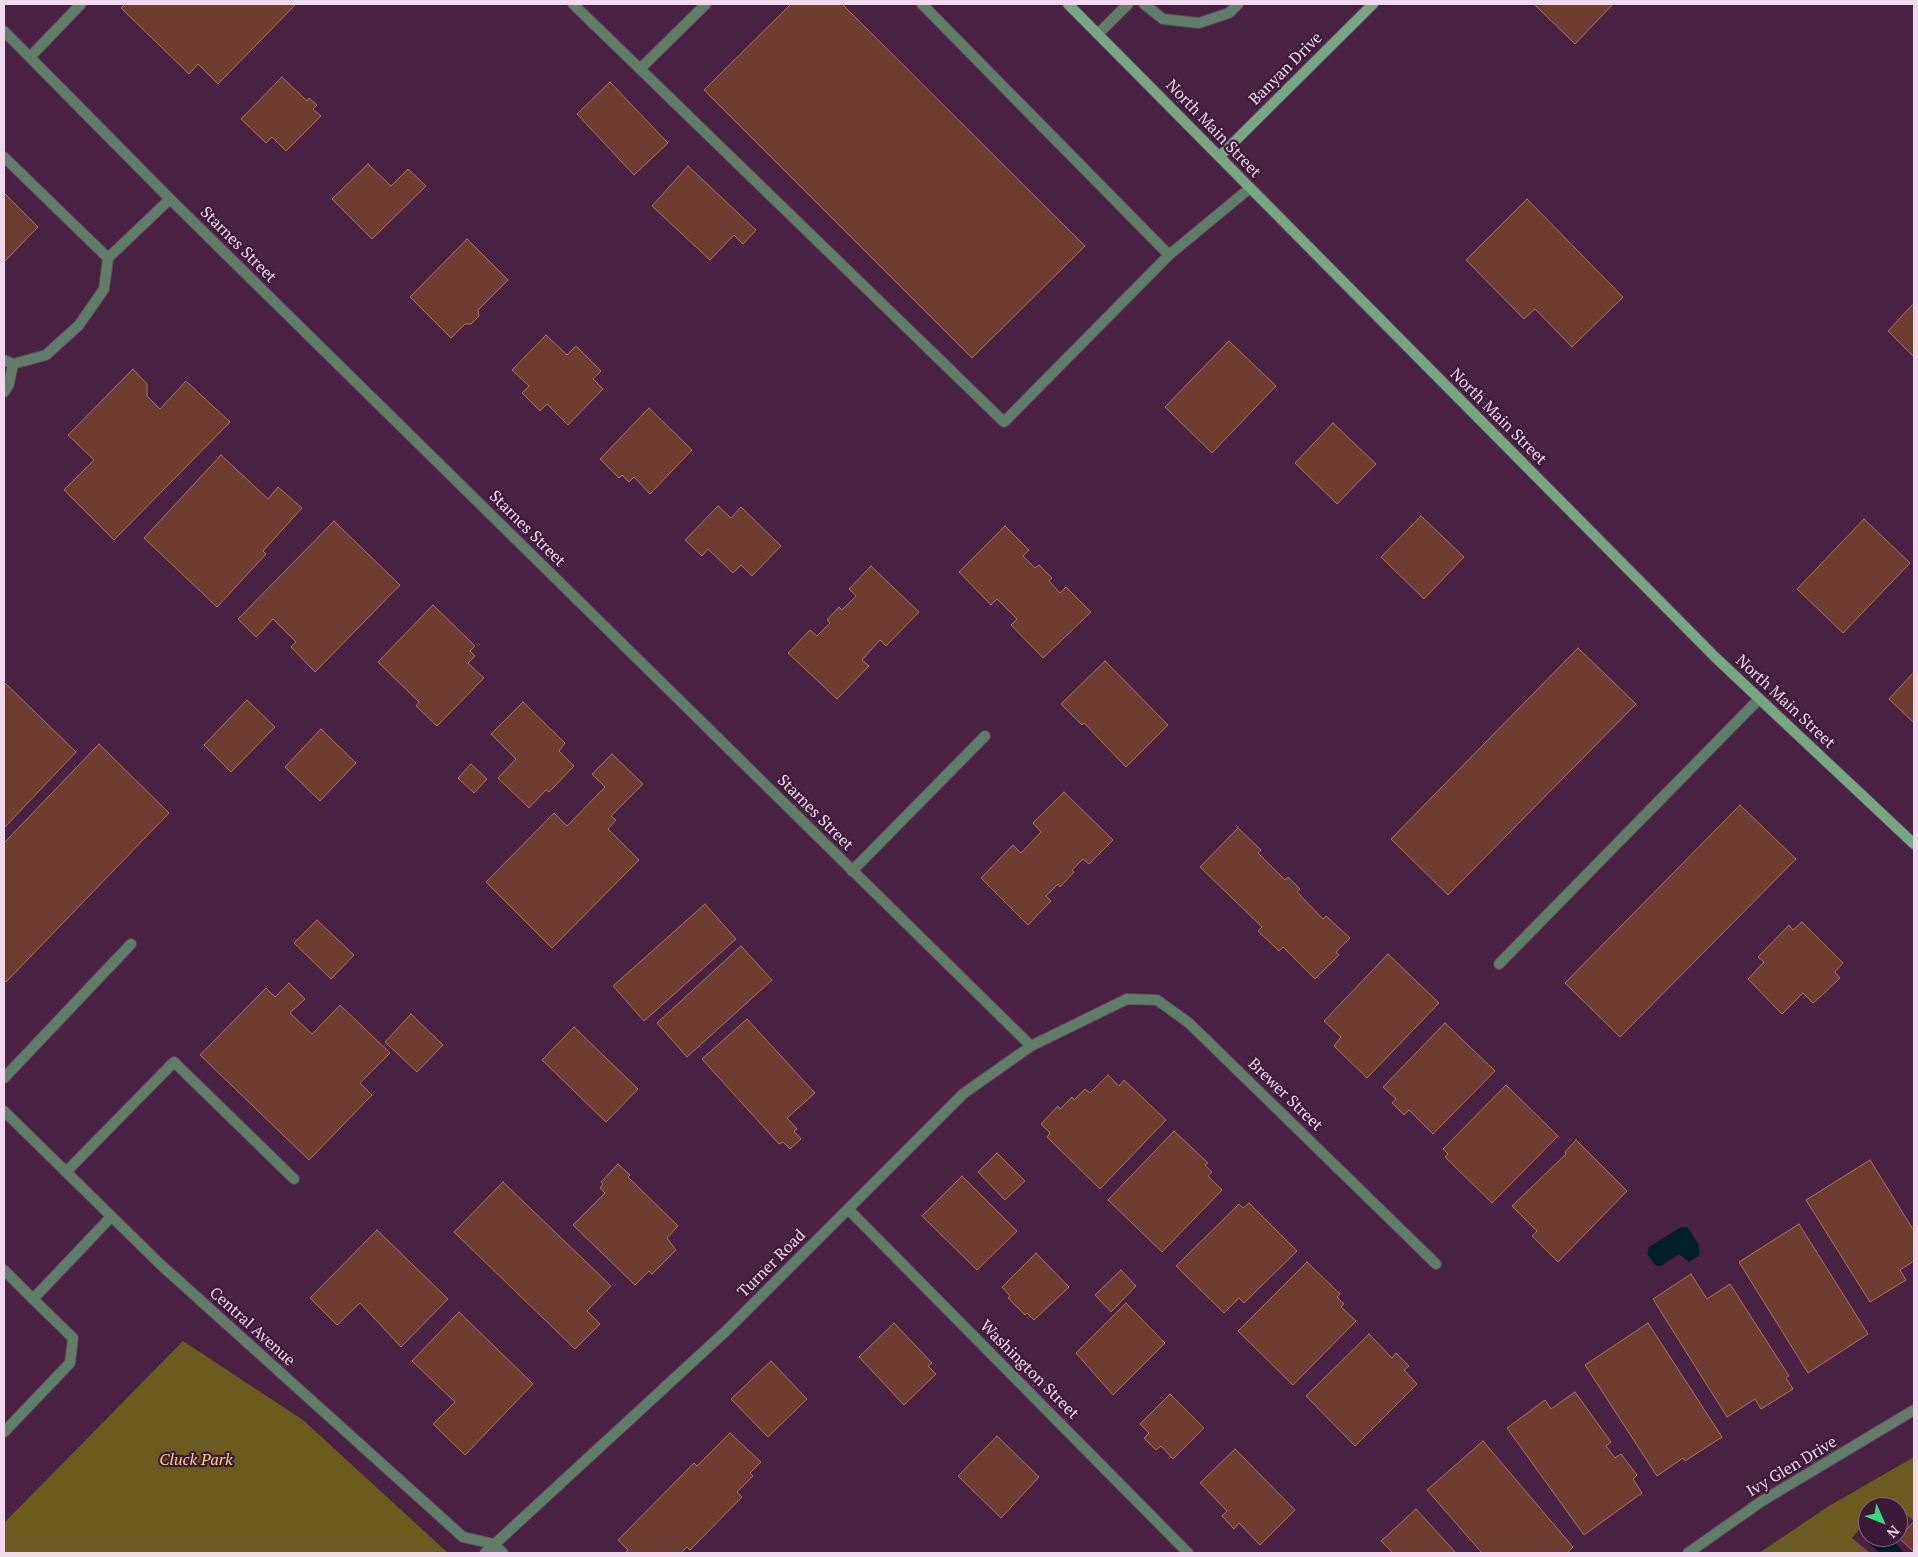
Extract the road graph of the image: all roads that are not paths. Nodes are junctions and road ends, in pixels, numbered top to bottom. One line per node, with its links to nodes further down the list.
1 (81, 4): 12 (street)
2 (573, 4): 13 (street)
3 (706, 4): 13 (street)
4 (922, 4): 18 (street)
5 (1068, 4): 11 (main road, North Main Street)
6 (1128, 4): 11 (street)
7 (1144, 4): 8 (street)
8 (1238, 4)
9 (1373, 4): 14 (main road, Banyan Drive)
10 (4, 32): 12 (street, Starnes Street)
11 (1098, 34): 14 (main road, North Main Street)
12 (30, 57): 17 (street, Starnes Street)
13 (641, 68): 18 (street)
14 (1220, 156): 16 (main road, North Main Street)
15 (4, 157): 19 (street)
16 (1250, 188): 18 (street); 22 (main road, North Main Street)
17 (170, 199): 19 (street); 25 (street, Starnes Street)
18 (1169, 255)
19 (108, 258): 20 (street)
20 (8, 362): 21 (street)
21 (4, 392)
22 (1759, 698): 24 (main road, North Main Street); 27 (street)
23 (984, 736): 25 (street)
24 (1914, 844)
25 (852, 870): 29 (street, Starnes Street)
26 (131, 944): 30 (street)
27 (1498, 964)
28 (1093, 1015): 29 (street, Turner Road); 36 (street, Brewer Street)
29 (1031, 1046): 34 (street, Turner Road)
30 (4, 1078)
31 (4, 1112): 32 (street, Central Avenue)
32 (66, 1172): 33 (street); 35 (street, Central Avenue)
33 (294, 1179)
34 (848, 1209): 41 (street, Turner Road); 44 (street, Washington Street)
35 (111, 1217): 38 (street); 41 (street, Central Avenue)
36 (1436, 1264)
37 (4, 1270): 38 (street)
38 (33, 1299): 40 (street)
39 (1914, 1410): 45 (street, Ivy Glen Drive)
40 (4, 1432)
41 (494, 1544): 42 (street, Turner Road); 43 (street)
42 (485, 1553)
43 (503, 1553)
44 (1188, 1553)
45 (1688, 1553)

